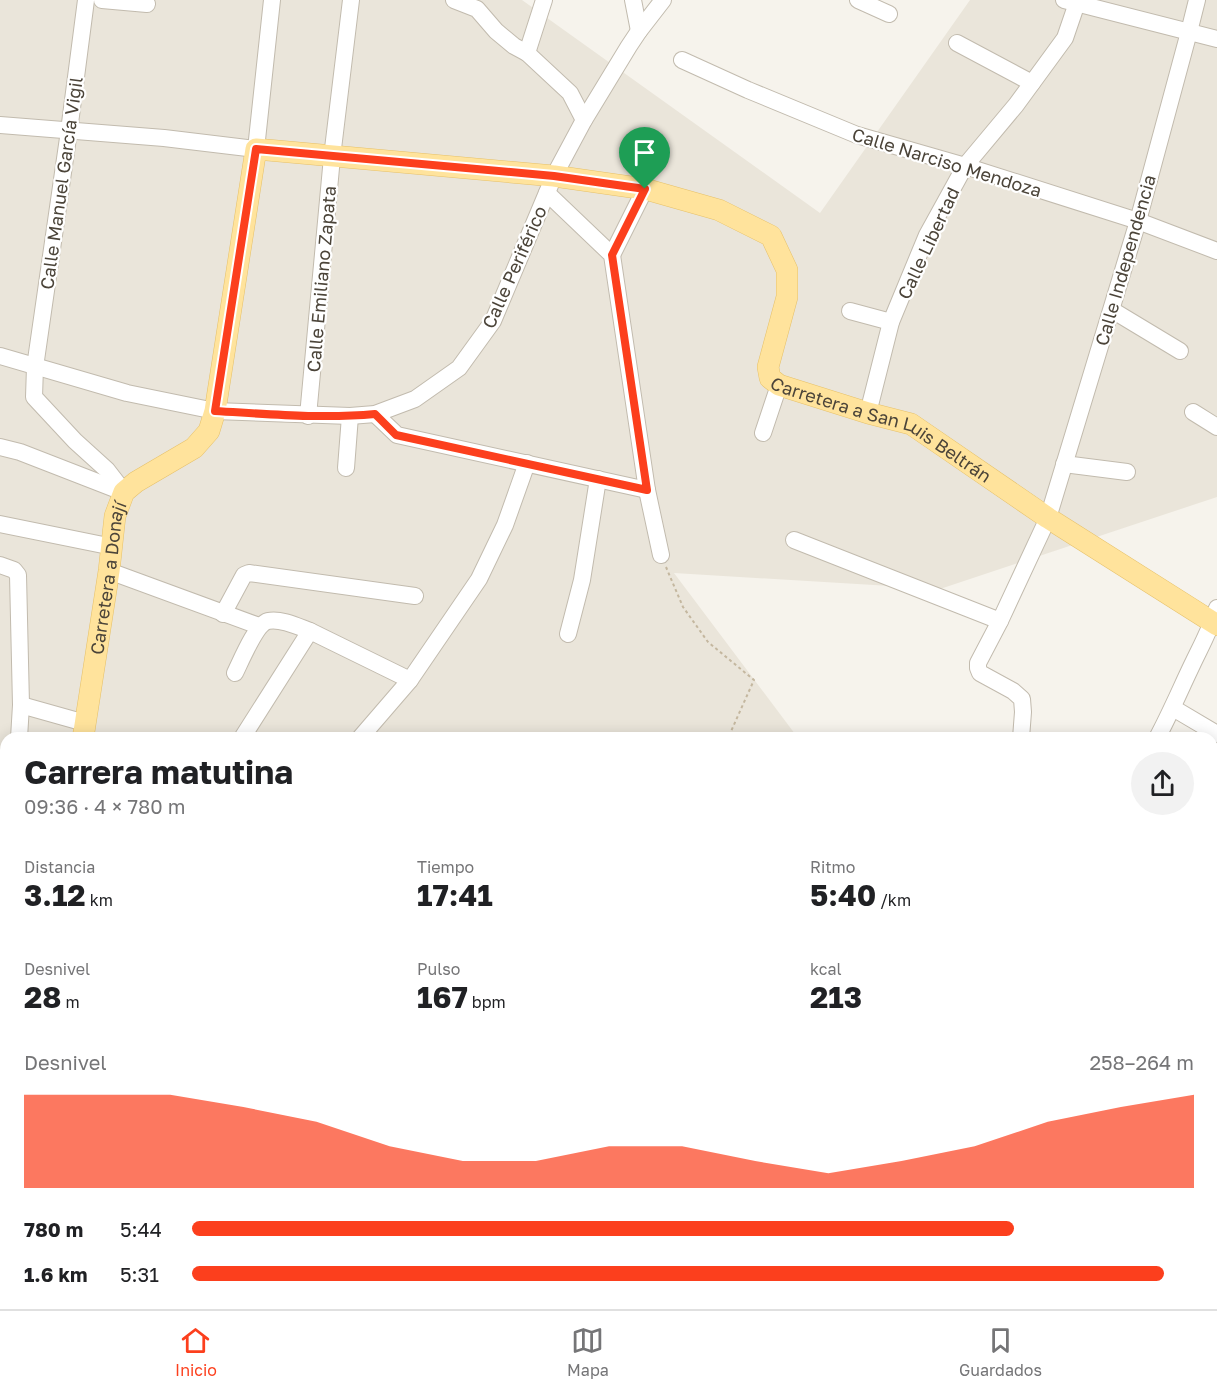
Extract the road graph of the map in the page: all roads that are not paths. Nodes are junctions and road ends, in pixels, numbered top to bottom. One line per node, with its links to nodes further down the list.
1 (86, 0): 23 (street, Calle Manuel García Vigil)
2 (102, 0): 12 (street)
3 (272, 0): 24 (street, Carretera a Donají)
4 (351, 0): 25 (street, Calle Emiliano Zapata)
5 (454, 0): 18 (street)
6 (544, 0): 18 (street)
7 (633, 0): 14 (street)
8 (663, 0): 14 (street, Calle Periférico)
9 (858, 0): 13 (street)
10 (1197, 0): 15 (street, Calle Independencia)
11 (1073, 1): 15 (street); 20 (street, Calle Libertad)
12 (147, 4)
13 (889, 14)
14 (639, 31): 21 (street, Calle Periférico)
15 (1190, 32): 16 (street); 29 (street, Calle Independencia)
16 (1217, 39)
17 (957, 43): 20 (street)
18 (527, 53): 21 (street)
19 (682, 60): 26 (street, Calle Narciso Mendoza)
20 (1032, 82): 26 (street, Calle Libertad)
21 (584, 120): 27 (street, Calle Periférico)
22 (0, 124): 23 (street)
23 (69, 131): 24 (street); 37 (street, Calle Manuel García Vigil)
24 (256, 149): 25 (main road, Carretera a San Luis Beltrán); 39 (main road, Carretera a Donají)
25 (332, 157): 27 (main road, Carretera a San Luis Beltrán); 43 (street, Calle Emiliano Zapata)
26 (965, 166): 29 (street, Calle Narciso Mendoza); 34 (street, Calle Libertad)
27 (550, 184): 28 (main road, Carretera a San Luis Beltrán); 31 (street); 42 (street, Calle Periférico)
28 (645, 189): 31 (street); 38 (main road, Carretera a San Luis Beltrán)
29 (1138, 221): 30 (street, Calle Narciso Mendoza); 32 (street, Calle Independencia)
30 (1217, 251)
31 (612, 255): 53 (street)
32 (1112, 310): 35 (street); 49 (street, Calle Independencia)
33 (850, 311): 34 (street)
34 (891, 322): 41 (street, Calle Libertad)
35 (1180, 351)
36 (0, 356): 37 (street, Calle Periférico)
37 (35, 367): 39 (street, Calle Periférico); 54 (street, Calle Manuel García Vigil)
38 (780, 385): 41 (main road, Carretera a San Luis Beltrán); 46 (street)
39 (215, 411): 43 (street, Calle Periférico); 54 (main road, Carretera a Donají)
40 (1192, 412): 45 (street)
41 (868, 413): 55 (main road, Carretera a San Luis Beltrán)
42 (375, 414): 44 (street, Calle Periférico); 48 (street)
43 (308, 416): 44 (street, Calle Periférico)
44 (350, 416): 50 (street)
45 (1217, 427)
46 (763, 433)
47 (0, 447): 54 (street)
48 (527, 463): 52 (street); 70 (street)
49 (1064, 464): 51 (street); 55 (street, Calle Independencia)
50 (346, 468)
51 (1127, 472)
52 (598, 479): 53 (street); 68 (street)
53 (647, 490): 59 (street)
54 (124, 492): 58 (main road, Carretera a Donají)
55 (1048, 518): 64 (main road, Carretera a San Luis Beltrán); 65 (street, Calle Independencia)
56 (0, 524): 58 (street)
57 (794, 540): 65 (street)
58 (113, 547): 61 (main road, Carretera a Donají)
59 (661, 555)
60 (0, 565): 71 (street)
61 (110, 571): 63 (street); 73 (main road, Carretera a Donají)
62 (415, 596): 63 (street)
63 (223, 614): 66 (street)
64 (1216, 619): 72 (street)
65 (1000, 621): 77 (street, Calle Independencia)
66 (259, 627): 67 (street); 69 (street)
67 (310, 631): 70 (street); 75 (street)
68 (568, 634)
69 (235, 673)
70 (410, 680): 76 (street)
71 (21, 705): 73 (street); 74 (street)
72 (1173, 708): 78 (street); 79 (street)
73 (84, 731)
74 (19, 732)
75 (246, 732)
76 (365, 732)
77 (1021, 732)
78 (1159, 732)
79 (1214, 732)

